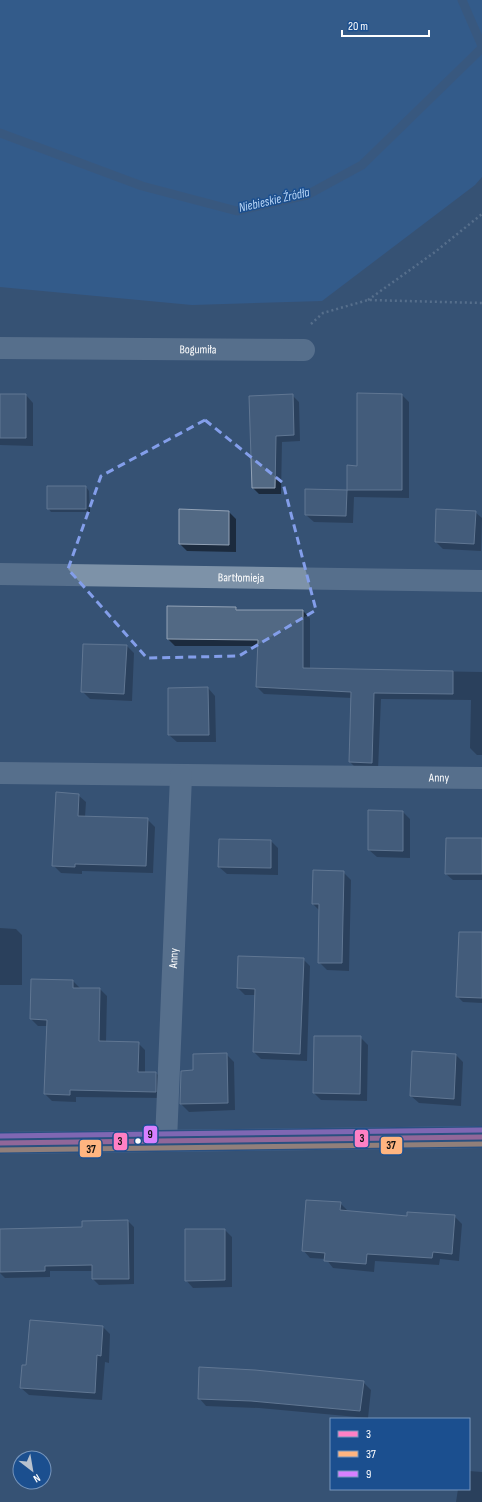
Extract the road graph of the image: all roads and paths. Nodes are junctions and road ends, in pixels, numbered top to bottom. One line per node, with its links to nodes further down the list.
1 (482, 214): 2 (path)
2 (368, 300): 3 (path); 5 (path)
3 (482, 303)
4 (0, 348): 5 (street, Bogumiła)
5 (304, 350)
6 (0, 574): 7 (street, Bartłomieja)
7 (482, 581)
8 (0, 773): 9 (street, Anny)
9 (181, 776): 10 (street, Anny); 12 (street, Anny)
10 (482, 778)
11 (482, 1137): 12 (main road)
12 (166, 1141): 13 (main road)
13 (0, 1143)

